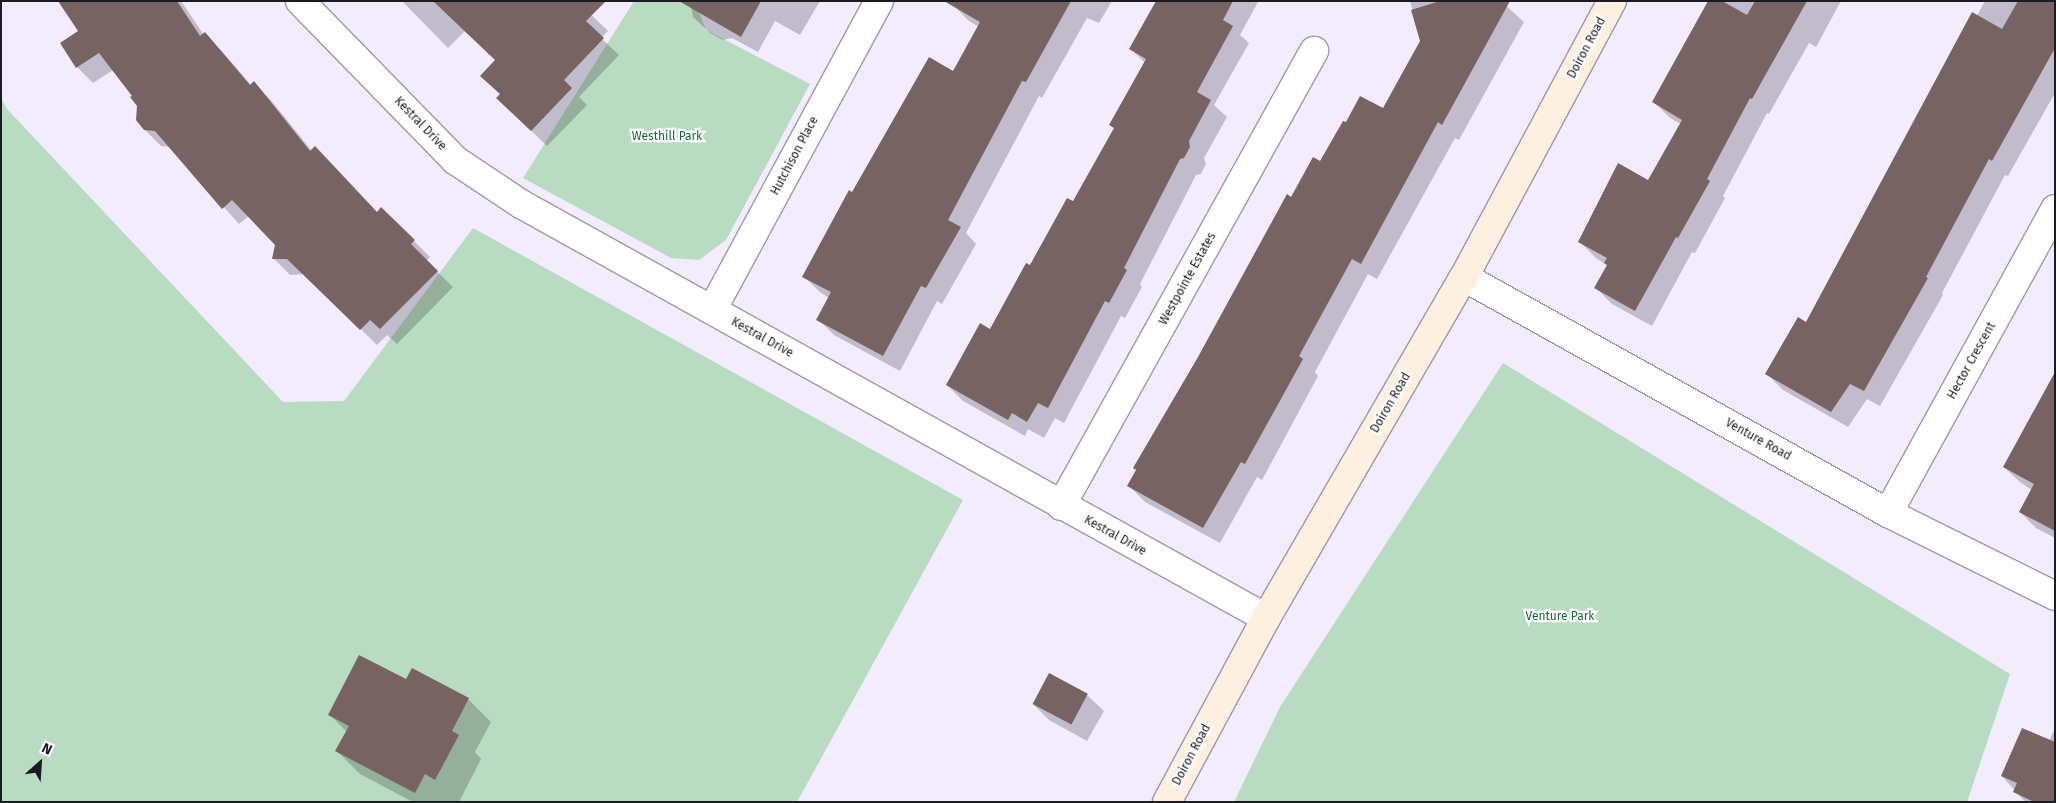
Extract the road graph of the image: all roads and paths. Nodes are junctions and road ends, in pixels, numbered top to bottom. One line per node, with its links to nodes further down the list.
1 (300, 1): 7 (street, Kestral Drive)
2 (879, 1): 7 (street, Hutchison Place)
3 (1612, 1): 6 (street, Doiron Road)
4 (1314, 51): 8 (street, Westpointe Estates)
5 (2055, 209): 9 (street, Hector Crescent)
6 (1464, 277): 9 (street, Venture Road); 11 (street, Doiron Road)
7 (712, 310): 8 (street, Kestral Drive)
8 (1061, 506): 11 (street, Kestral Drive)
9 (1888, 512): 10 (street, Venture Road)
10 (2055, 596)
11 (1266, 618): 12 (street, Doiron Road)
12 (1167, 802)

